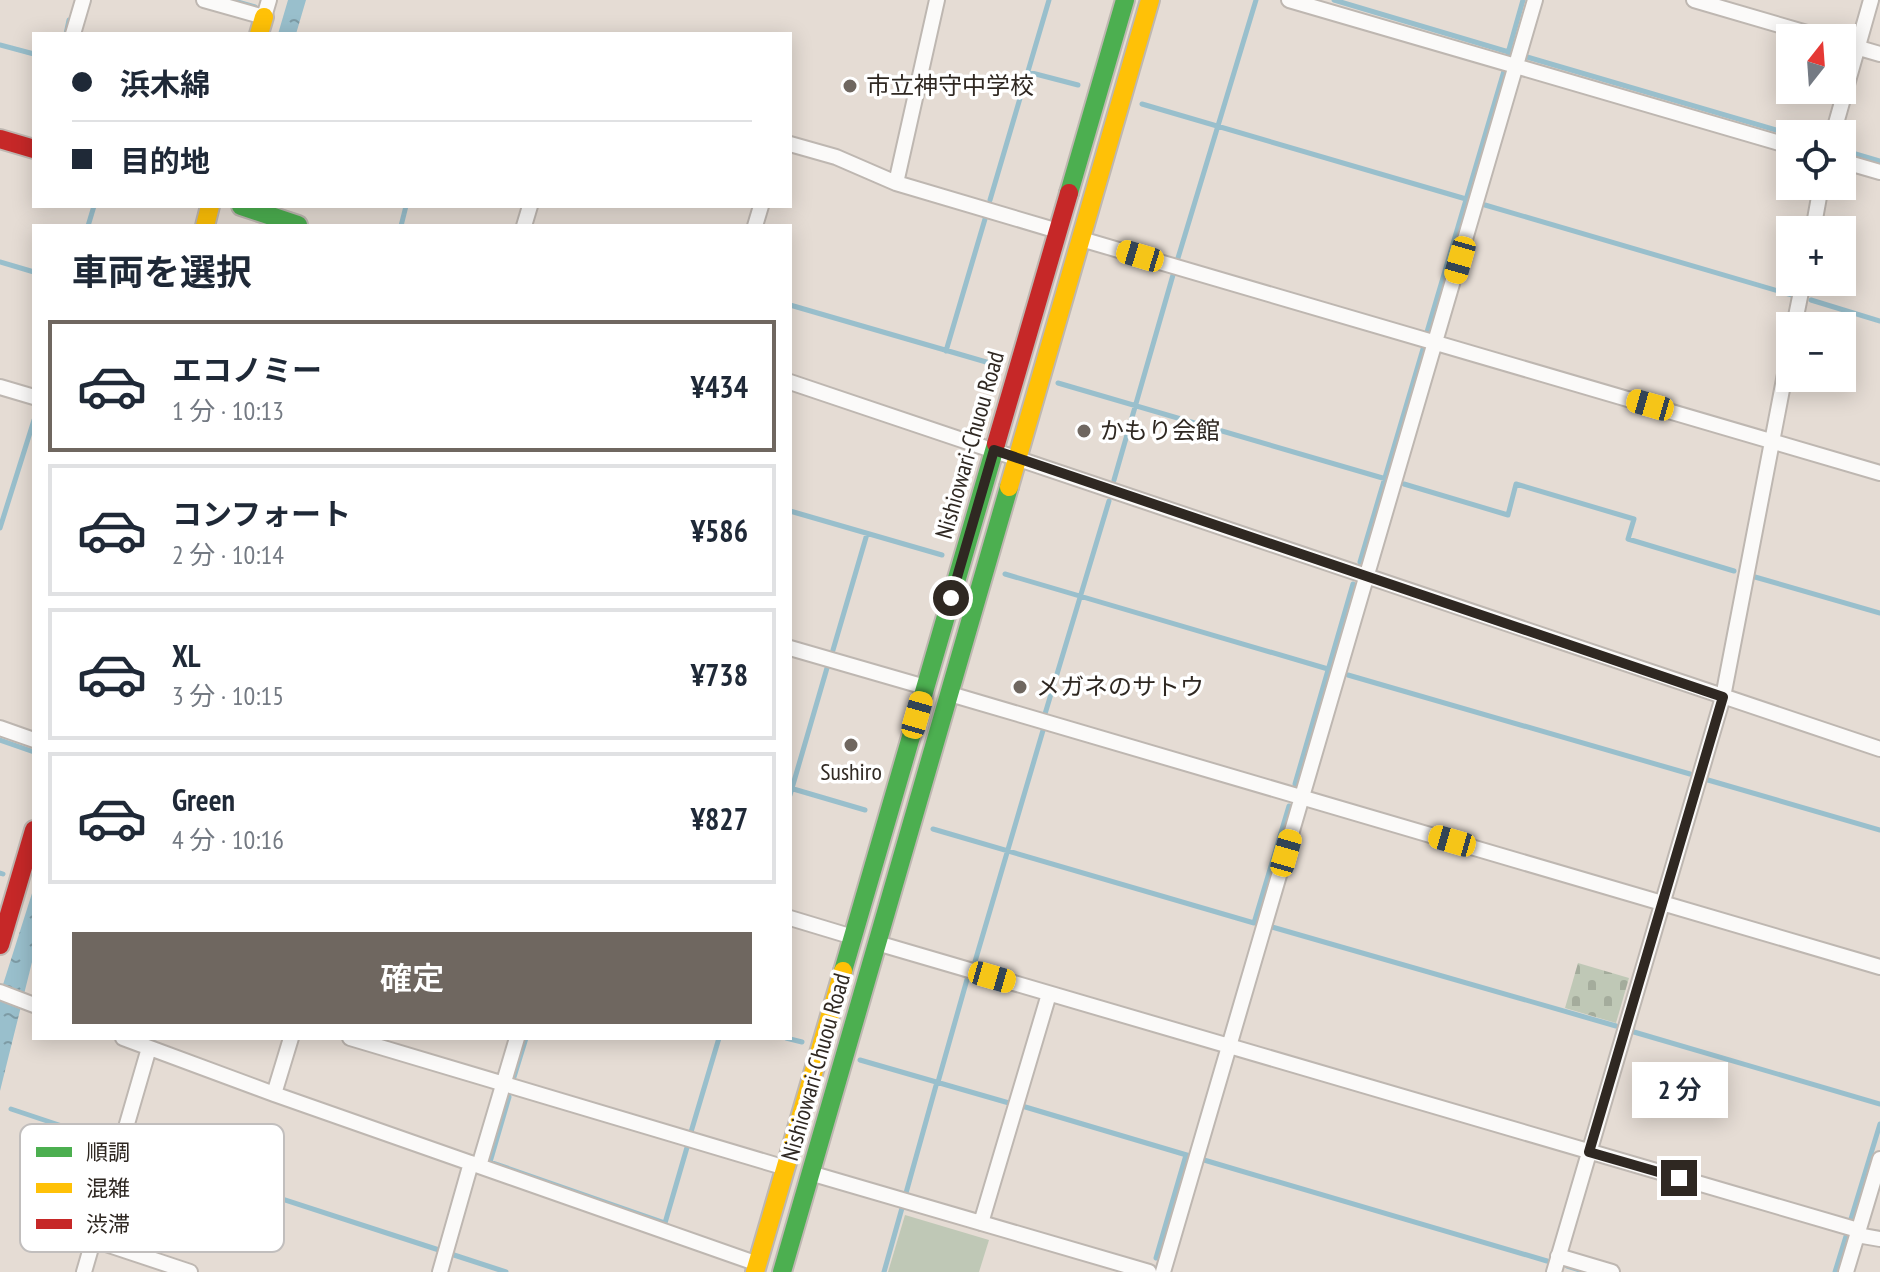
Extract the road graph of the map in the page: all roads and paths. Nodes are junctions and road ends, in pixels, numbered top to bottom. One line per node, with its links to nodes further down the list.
1 (83, 0): 12 (street)
2 (204, 0): 10 (street)
3 (937, 0): 23 (street)
4 (1125, 0): 26 (main road, Nishiowari-Chuou Road)
5 (1150, 0): 27 (main road, Nishiowari-Chuou Road)
6 (1289, 0): 15 (street)
7 (1535, 0): 15 (street)
8 (1694, 0): 11 (street)
9 (1871, 0): 13 (street)
10 (265, 10)
11 (1776, 24)
12 (74, 32)
13 (1858, 48): 14 (street); 16 (street)
14 (1880, 54)
15 (1516, 66): 18 (street); 28 (street)
16 (1837, 120)
17 (0, 139): 20 (main road)
18 (1776, 142)
19 (792, 145): 23 (street)
20 (32, 148)
21 (1856, 165): 22 (street)
22 (1880, 172)
23 (896, 183): 26 (street)
24 (253, 212): 25 (main road)
25 (292, 224)
26 (1058, 231): 34 (main road, Nishiowari-Chuou Road)
27 (1081, 239): 28 (street); 35 (main road, Nishiowari-Chuou Road)
28 (1435, 343): 33 (street); 37 (street)
29 (792, 383): 34 (street)
30 (0, 387): 32 (street)
31 (1781, 392): 33 (street)
32 (32, 396)
33 (1772, 441): 36 (street); 41 (street)
34 (994, 450): 35 (street); 39 (main road, Nishiowari-Chuou Road)
35 (1018, 460): 37 (street); 40 (main road, Nishiowari-Chuou Road)
36 (1880, 473)
37 (1367, 577): 41 (street); 45 (street)
38 (792, 649): 39 (street)
39 (925, 687): 49 (main road, Nishiowari-Chuou Road)
40 (950, 694): 45 (street); 50 (main road, Nishiowari-Chuou Road)
41 (1723, 697): 44 (street); 47 (street)
42 (0, 728): 43 (street)
43 (32, 739)
44 (1880, 749)
45 (1302, 797): 47 (street); 60 (street)
46 (32, 837): 51 (main road)
47 (1662, 903): 52 (street); 65 (street)
48 (792, 919): 49 (street)
49 (853, 937): 68 (main road, Nishiowari-Chuou Road)
50 (877, 943): 54 (street); 69 (main road, Nishiowari-Chuou Road)
51 (0, 945)
52 (1880, 967)
53 (0, 992): 55 (street)
54 (1049, 994): 60 (street); 70 (street)
55 (31, 1000)
56 (128, 1040): 61 (street)
57 (290, 1040): 63 (street)
58 (357, 1040): 62 (street)
59 (516, 1040): 62 (street)
60 (1229, 1046): 65 (street); 82 (street)
61 (149, 1048): 63 (street); 64 (street)
62 (504, 1084): 67 (street); 68 (street)
63 (274, 1094): 67 (street)
64 (127, 1124)
65 (1589, 1152): 71 (street); 75 (street)
66 (1880, 1159): 71 (street)
67 (475, 1165): 76 (street); 79 (street)
68 (786, 1168): 76 (main road, Nishiowari-Chuou Road)
69 (810, 1173): 70 (street); 80 (main road, Nishiowari-Chuou Road)
70 (981, 1223): 81 (street)
71 (1858, 1233): 72 (street); 85 (street)
72 (1880, 1239)
73 (90, 1252): 77 (street)
74 (130, 1252): 78 (street)
75 (1558, 1256): 83 (street); 84 (street)
76 (757, 1268)
77 (84, 1272)
78 (190, 1272)
79 (440, 1272)
80 (782, 1272)
81 (1149, 1272)
82 (1163, 1272)
83 (1554, 1272)
84 (1612, 1272)
85 (1846, 1272)

